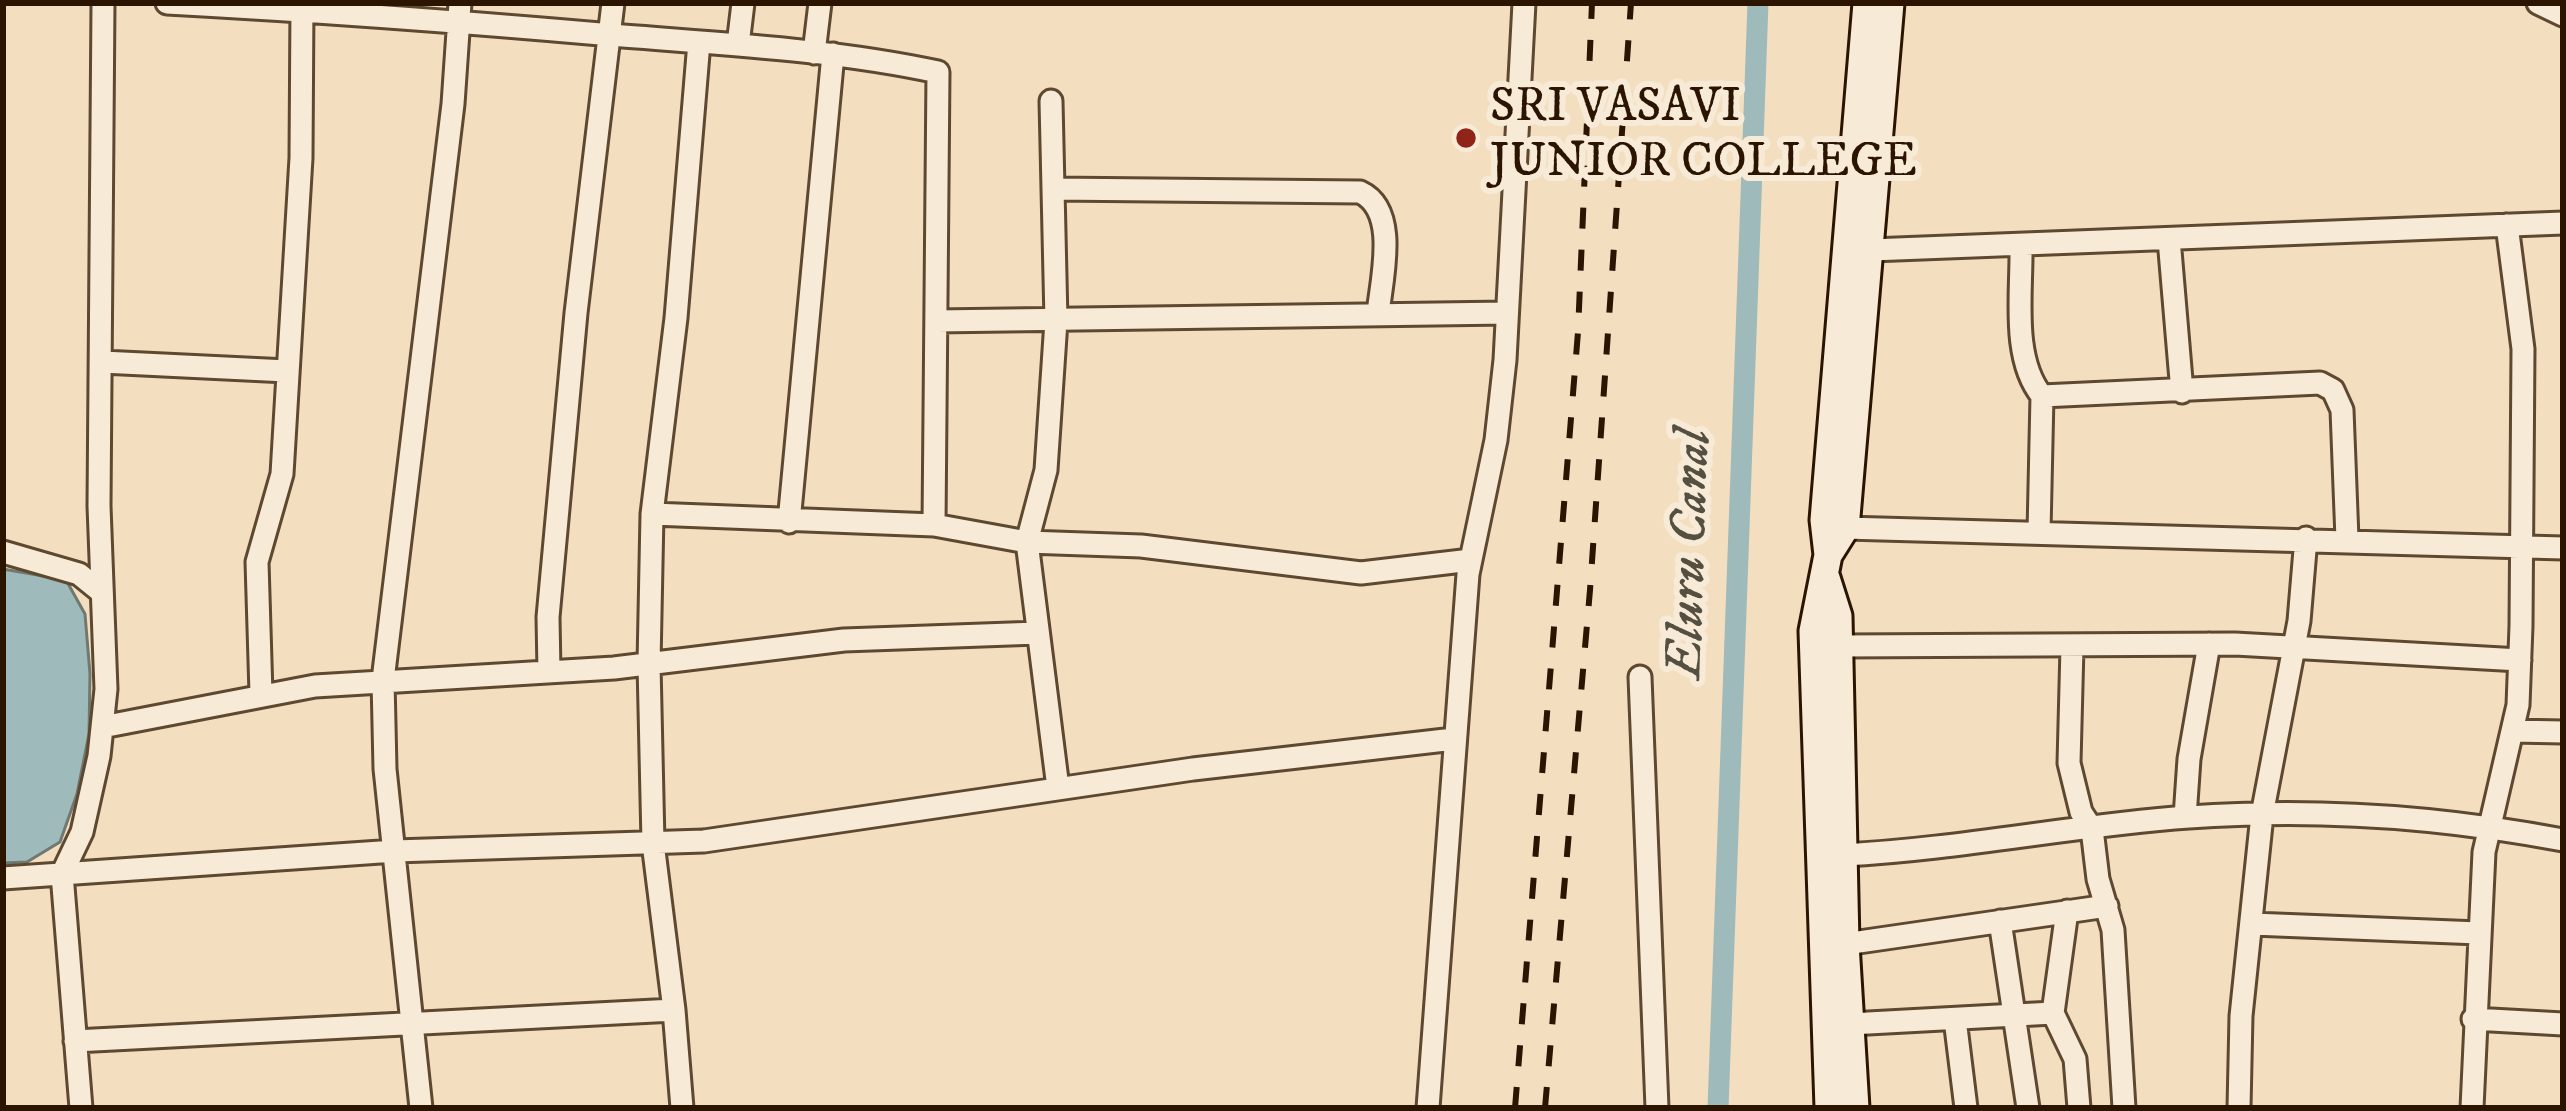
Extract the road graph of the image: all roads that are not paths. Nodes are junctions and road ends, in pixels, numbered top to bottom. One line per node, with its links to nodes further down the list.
1 (103, 3): 28 (street)
2 (167, 3): 10 (street)
3 (613, 3): 13 (street)
4 (743, 3): 15 (street)
5 (820, 3): 16 (street)
6 (1524, 3): 25 (street)
7 (1867, 3): 44 (main road)
8 (1890, 3): 23 (main road)
9 (2538, 3): 12 (street)
10 (302, 7): 11 (street); 29 (street)
11 (460, 11): 13 (street); 55 (street)
12 (2563, 15)
13 (609, 34): 14 (street); 53 (street)
14 (699, 42): 15 (street); 32 (street)
15 (738, 45): 16 (street)
16 (824, 53): 26 (street); 33 (street)
17 (1051, 101): 18 (street)
18 (1053, 189): 24 (street); 27 (street)
19 (2563, 224): 20 (street)
20 (2507, 226): 21 (street); 40 (street)
21 (2169, 239): 22 (street); 30 (street)
22 (2020, 246): 23 (street); 31 (street)
23 (1871, 250): 35 (main road)
24 (1378, 313): 25 (street); 27 (street)
25 (1507, 313): 43 (street)
26 (936, 321): 27 (street); 34 (street)
27 (1056, 321): 39 (street)
28 (102, 362): 29 (street); 45 (street)
29 (287, 370): 56 (street)
30 (2182, 392): 31 (street); 38 (street)
31 (2042, 396): 36 (street)
32 (652, 514): 33 (street); 52 (street)
33 (788, 522): 34 (street)
34 (934, 525): 39 (street)
35 (1845, 528): 36 (street); 44 (main road)
36 (2039, 532): 37 (street)
37 (2306, 538): 38 (street); 49 (street)
38 (2347, 539): 40 (street)
39 (1027, 542): 43 (street); 46 (street)
40 (2522, 546): 41 (street); 51 (street)
41 (2563, 548)
42 (3, 552): 45 (street)
43 (1472, 560): 60 (street)
44 (1824, 575): 48 (main road); 92 (main road)
45 (100, 591): 57 (street)
46 (1039, 633): 52 (street); 61 (street)
47 (2209, 644): 49 (street); 50 (street); 63 (street)
48 (1840, 646): 50 (street); 69 (main road)
49 (2294, 646): 51 (street); 62 (street)
50 (2072, 647): 65 (street)
51 (2520, 660): 58 (street)
52 (649, 664): 53 (street); 67 (street)
53 (549, 672): 55 (street)
54 (1640, 677): 91 (street)
55 (383, 680): 56 (street); 68 (street)
56 (261, 694): 57 (street)
57 (102, 727): 70 (street)
58 (2512, 731): 59 (street); 64 (street)
59 (2563, 732)
60 (1454, 739): 61 (street); 90 (street)
61 (1058, 788): 67 (street)
62 (2263, 815): 63 (street); 64 (street); 75 (street)
63 (2185, 818): 65 (street)
64 (2491, 826): 66 (street); 76 (street)
65 (2092, 829): 69 (street); 72 (street)
66 (2563, 840)
67 (653, 843): 68 (street); 78 (street)
68 (395, 851): 70 (street); 83 (street)
69 (1844, 855): 77 (main road)
70 (62, 874): 71 (street); 86 (street)
71 (3, 878)
72 (2107, 906): 73 (street); 97 (street)
73 (2067, 911): 74 (street); 79 (street)
74 (2000, 921): 77 (street); 80 (street)
75 (2252, 924): 76 (street); 98 (street)
76 (2479, 933): 82 (street)
77 (1845, 944): 84 (main road)
78 (674, 1010): 83 (street); 89 (street)
79 (2053, 1013): 80 (street); 96 (street)
80 (2017, 1015): 81 (street); 95 (street)
81 (1955, 1019): 84 (street); 94 (street)
82 (2473, 1019): 85 (street); 99 (street)
83 (412, 1024): 86 (street); 88 (street)
84 (1850, 1024): 93 (main road)
85 (2563, 1024)
86 (75, 1041): 87 (street)
87 (81, 1108)
88 (421, 1108)
89 (682, 1108)
90 (1428, 1108)
91 (1657, 1108)
92 (1829, 1108)
93 (1855, 1108)
94 (1966, 1108)
95 (2028, 1108)
96 (2079, 1108)
97 (2124, 1108)
98 (2239, 1108)
99 (2472, 1108)

